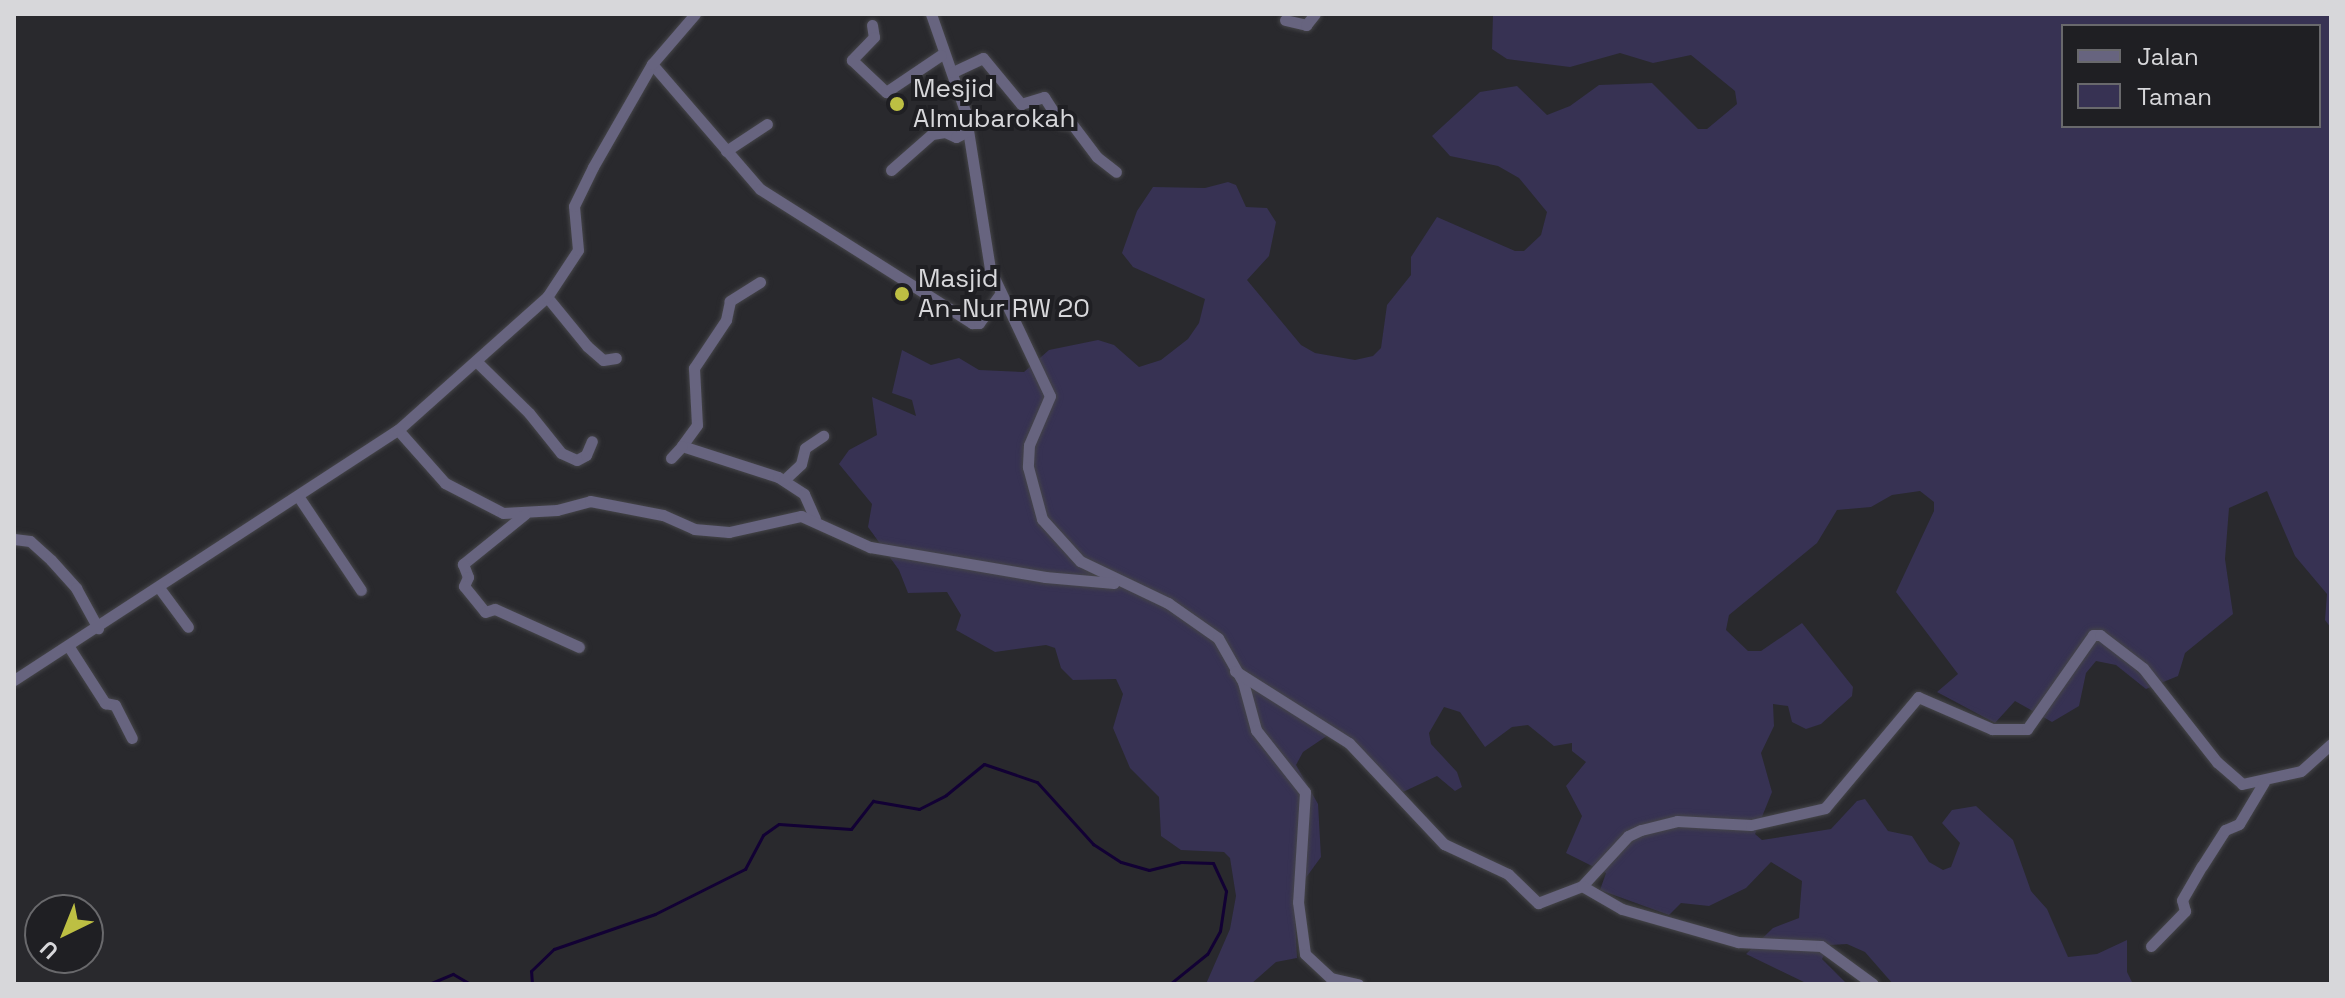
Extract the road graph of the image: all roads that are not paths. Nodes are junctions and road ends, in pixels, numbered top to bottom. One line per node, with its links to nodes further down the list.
1 (695, 14): 7 (street)
2 (931, 14): 6 (street)
3 (1315, 14): 4 (street)
4 (1285, 20)
5 (872, 25): 6 (street)
6 (941, 55): 8 (street)
7 (652, 64): 11 (street); 16 (street)
8 (953, 72): 10 (street); 13 (street)
9 (767, 124): 11 (street)
10 (968, 131): 12 (street); 15 (street)
11 (726, 151): 15 (street)
12 (891, 170)
13 (1116, 172)
14 (760, 282): 22 (street)
15 (1000, 294): 29 (street)
16 (547, 297): 17 (street); 18 (street)
17 (616, 358)
18 (477, 362): 19 (street); 21 (street)
19 (398, 430): 25 (street); 26 (street)
20 (823, 436): 24 (street)
21 (592, 441)
22 (682, 446): 23 (street); 24 (street)
23 (671, 458)
24 (784, 480): 27 (street)
25 (298, 496): 30 (street); 31 (street)
26 (525, 514): 27 (street); 35 (street)
27 (815, 519): 29 (street)
28 (14, 539): 33 (street)
29 (1121, 584): 36 (street)
30 (160, 589): 32 (street); 33 (street)
31 (361, 590)
32 (188, 627)
33 (98, 628): 34 (street)
34 (69, 647): 37 (street); 38 (street)
35 (579, 647)
36 (1235, 671): 41 (street); 43 (street)
37 (14, 680)
38 (132, 738)
39 (2331, 744): 40 (street)
40 (2264, 782): 41 (street); 42 (street)
41 (1582, 886): 44 (street)
42 (2151, 946)
43 (1358, 984)
44 (1873, 984)

